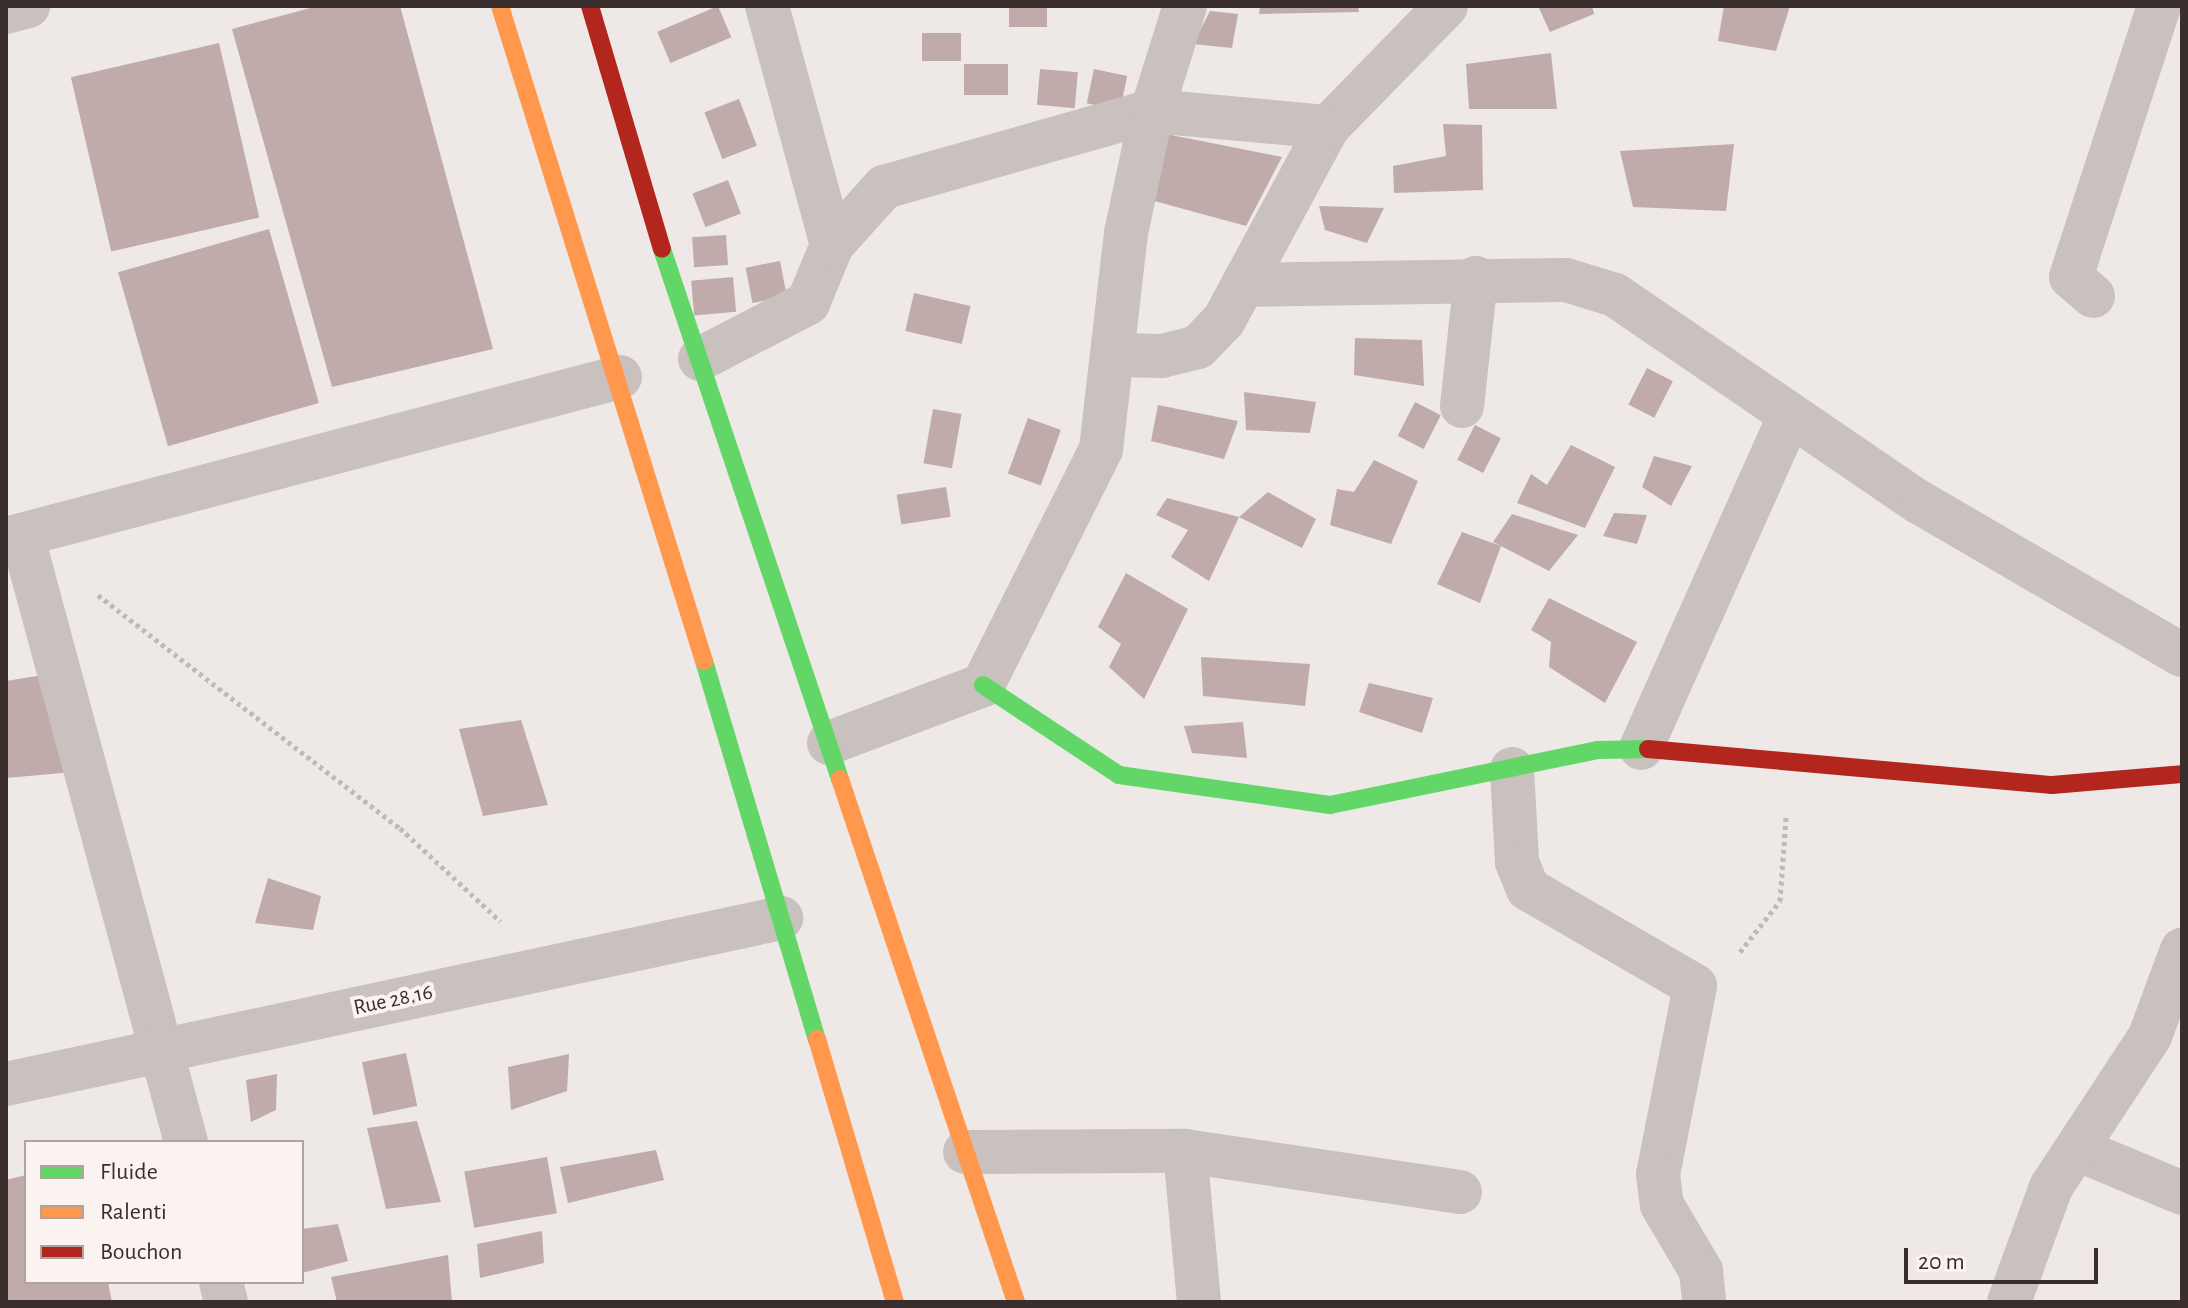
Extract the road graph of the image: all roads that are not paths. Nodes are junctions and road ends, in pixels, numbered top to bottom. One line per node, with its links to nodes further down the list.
1 (28, 6): 8 (street)
2 (500, 6): 17 (main road)
3 (590, 6): 16 (main road)
4 (767, 6): 11 (street)
5 (1185, 6): 9 (street)
6 (1446, 6): 10 (street)
7 (2159, 6): 14 (street)
8 (6, 12)
9 (1152, 111): 10 (street); 11 (street); 15 (street)
10 (1328, 127): 13 (street)
11 (832, 245): 16 (street)
12 (1476, 278): 13 (street); 18 (street); 19 (street)
13 (1243, 285): 15 (street)
14 (2093, 296)
15 (1117, 355): 22 (street)
16 (700, 359): 23 (main road)
17 (620, 377): 20 (street); 27 (main road)
18 (1462, 406)
19 (1788, 419): 21 (street); 24 (street)
20 (14, 537): 29 (street)
21 (2182, 655)
22 (983, 685): 23 (street); 25 (main road)
23 (829, 743): 34 (main road)
24 (1641, 748): 25 (main road); 26 (main road)
25 (1512, 769): 40 (street)
26 (2182, 774)
27 (781, 918): 29 (street, Rue 28.16); 37 (main road)
28 (2182, 950): 32 (street)
29 (162, 1047): 30 (street, Rue 28.16); 31 (street)
30 (6, 1084)
31 (185, 1140)
32 (2077, 1149): 36 (street); 41 (street)
33 (1185, 1151): 34 (street); 35 (street); 39 (street)
34 (965, 1152): 38 (main road)
35 (1460, 1192)
36 (2182, 1193)
37 (895, 1302)
38 (1016, 1302)
39 (1199, 1302)
40 (1704, 1302)
41 (2009, 1302)

